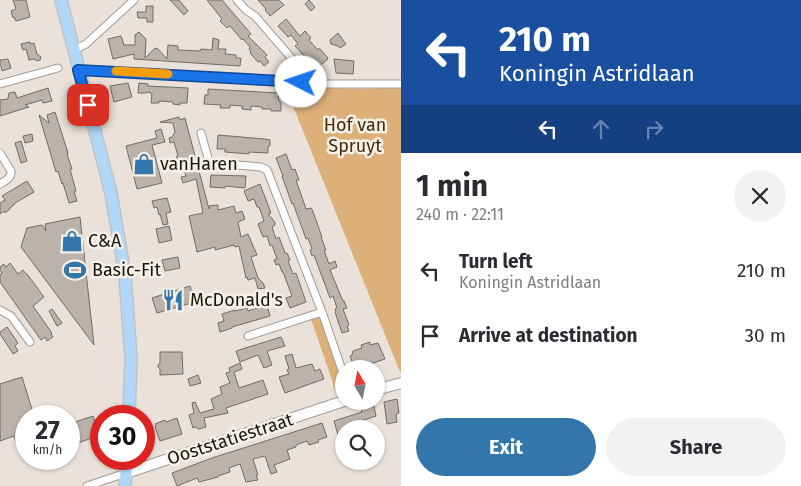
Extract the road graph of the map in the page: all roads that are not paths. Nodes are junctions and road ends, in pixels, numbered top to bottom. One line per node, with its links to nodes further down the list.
1 (61, 0): 4 (main road)
2 (134, 0): 4 (street)
3 (237, 0): 7 (street)
4 (74, 50): 6 (main road)
5 (58, 68): 8 (street)
6 (78, 70): 7 (street); 21 (main road)
7 (301, 82): 9 (street)
8 (0, 84)
9 (401, 84)
10 (201, 133): 14 (street)
11 (0, 153): 12 (street)
12 (0, 184)
13 (0, 310): 16 (street)
14 (322, 312): 15 (street); 17 (street)
15 (248, 336)
16 (30, 342)
17 (338, 360)
18 (401, 383): 19 (street)
19 (385, 387)
20 (335, 404): 23 (street, Ooststatiestraat)
21 (129, 405)
22 (126, 470): 23 (main road)
23 (126, 473): 24 (street, Ooststatiestraat); 25 (main road)
24 (88, 486)
25 (125, 486)

